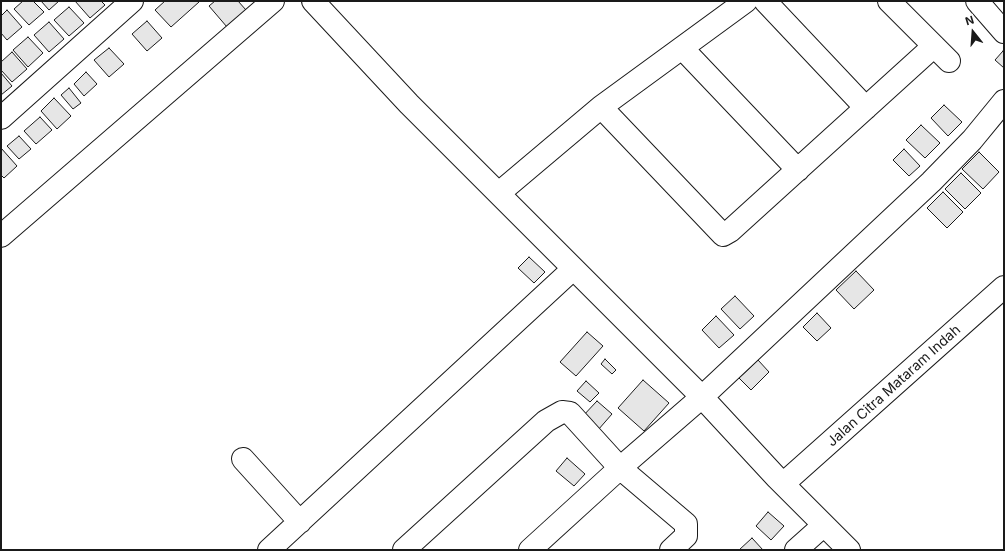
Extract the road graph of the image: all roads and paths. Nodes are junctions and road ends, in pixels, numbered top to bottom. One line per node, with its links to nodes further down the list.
1 (132, 1): 13 (street)
2 (273, 1): 16 (street)
3 (313, 1): 15 (street)
4 (746, 1): 9 (street)
5 (764, 1): 12 (street)
6 (889, 1): 12 (street)
7 (977, 1): 8 (street)
8 (1004, 32)
9 (682, 48): 11 (street); 14 (street)
10 (1004, 101): 19 (street)
11 (602, 107): 14 (street); 15 (street)
12 (866, 108): 14 (street)
13 (1, 118)
14 (798, 170)
15 (499, 193): 17 (street)
16 (1, 236)
17 (573, 269): 19 (street); 23 (street)
18 (1004, 287): 22 (street, Jalan Citra Mataram Indah)
19 (702, 397): 21 (street); 22 (street)
20 (243, 458): 23 (street)
21 (620, 468): 26 (street); 27 (street); 28 (street)
22 (783, 484): 24 (street)
23 (300, 522): 25 (street)
24 (824, 525): 29 (street); 30 (street)
25 (270, 550)
26 (404, 550)
27 (530, 550)
28 (671, 550)
29 (796, 550)
30 (849, 550)

